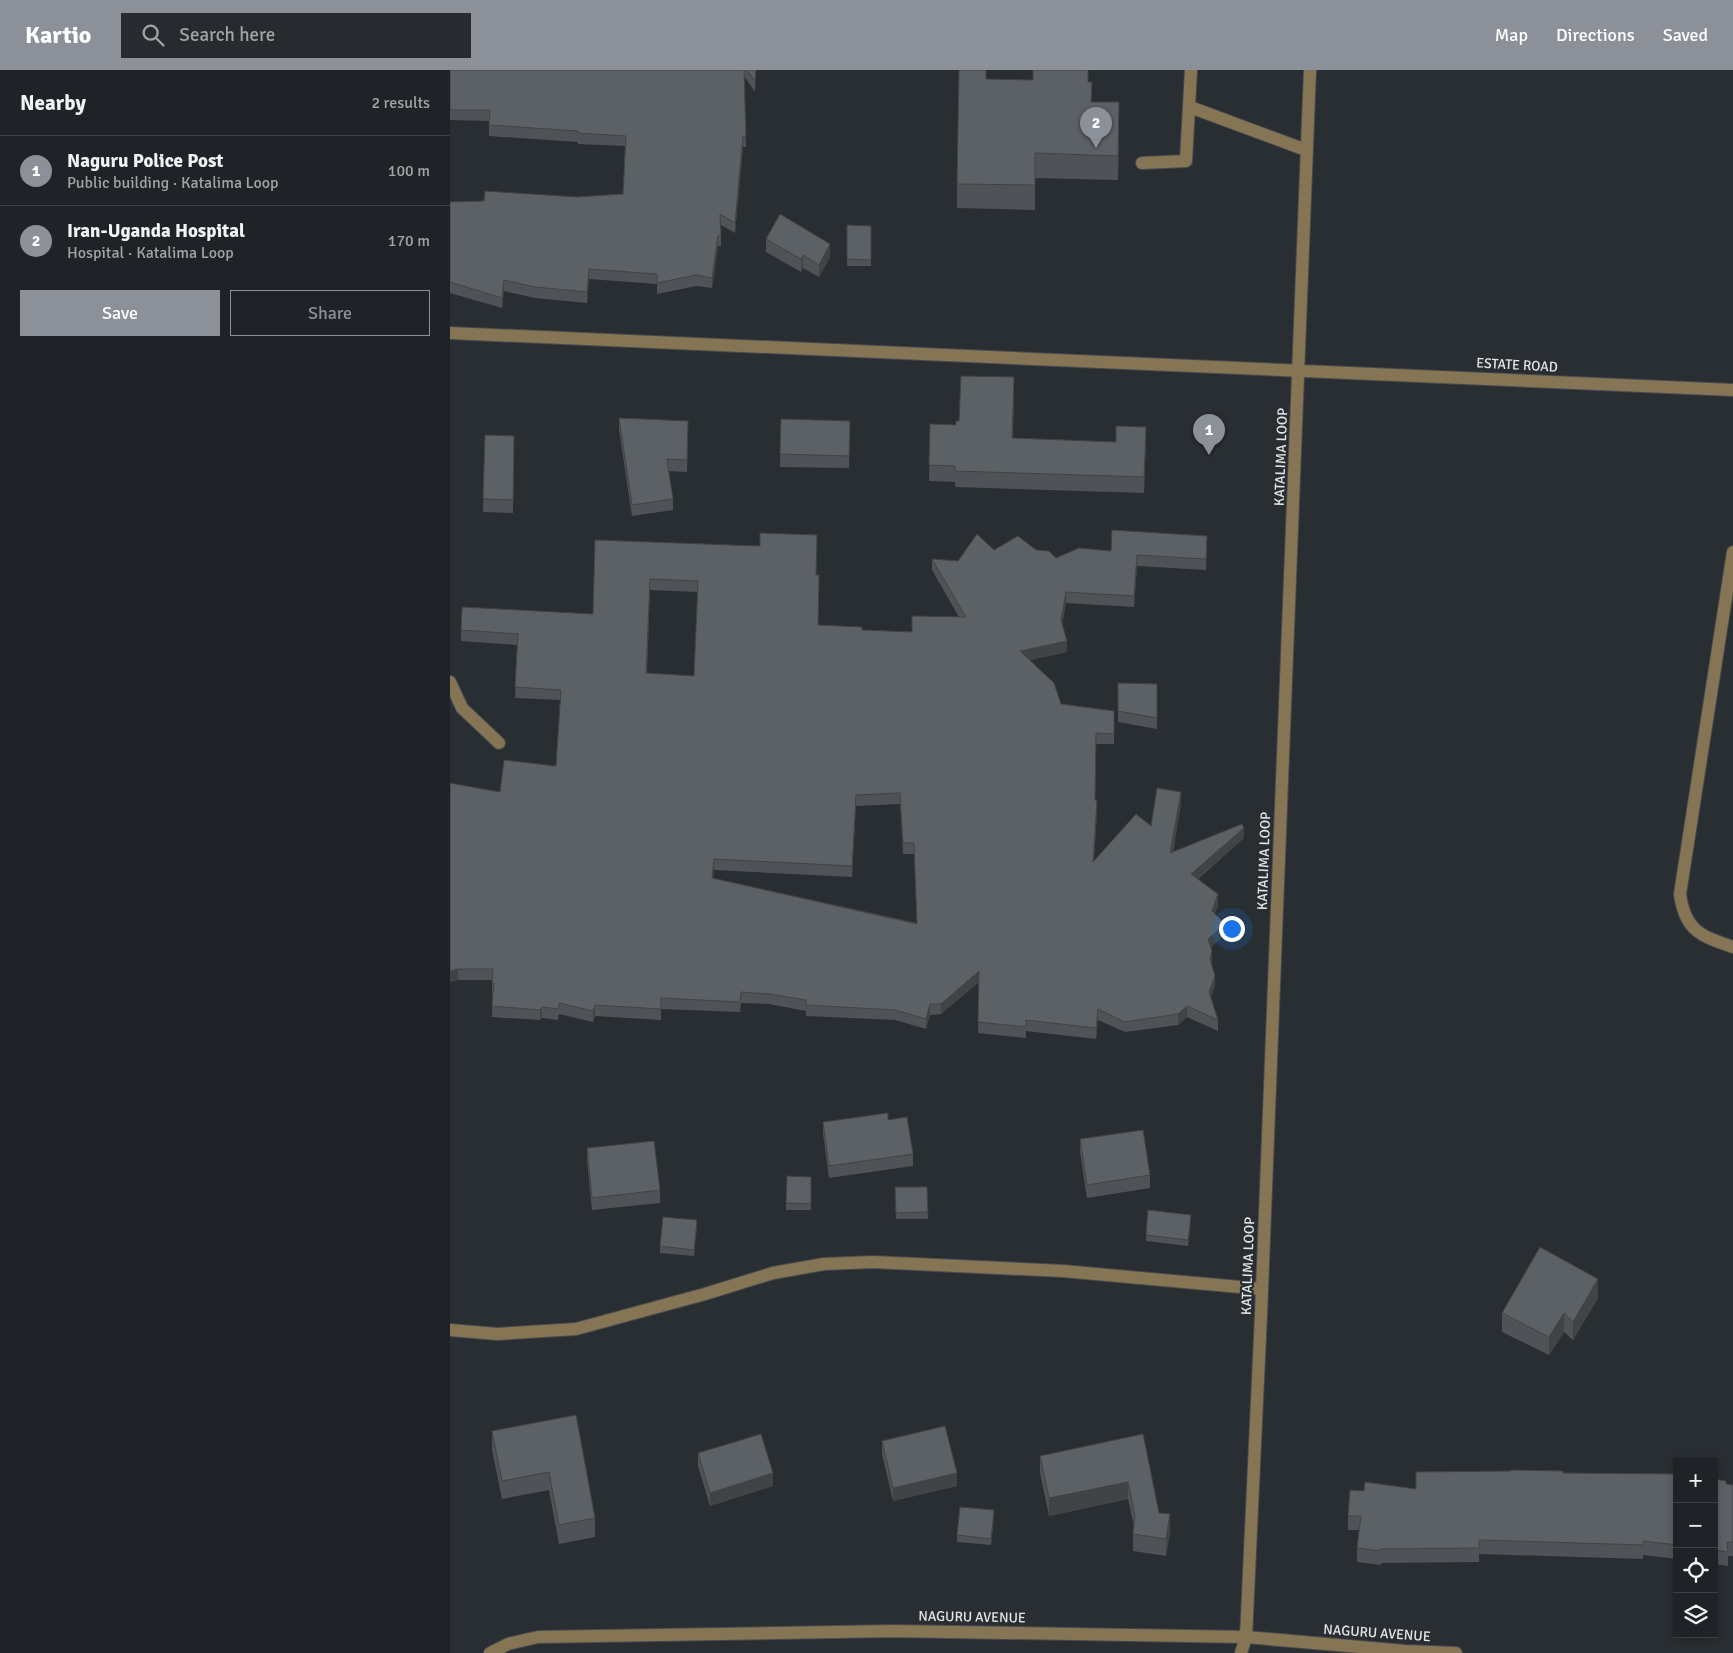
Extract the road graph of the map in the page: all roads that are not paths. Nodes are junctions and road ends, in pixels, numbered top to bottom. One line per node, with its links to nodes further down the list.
1 (1191, 70): 3 (street)
2 (1310, 70): 4 (street, KATALIMA LOOP)
3 (1190, 108): 4 (street); 5 (street)
4 (1306, 150): 7 (street, KATALIMA LOOP)
5 (1142, 163)
6 (450, 333): 7 (street, ESTATE ROAD)
7 (1299, 370): 8 (street, ESTATE ROAD); 13 (street, KATALIMA LOOP)
8 (1733, 390)
9 (1733, 552): 12 (street)
10 (450, 682): 11 (street)
11 (499, 743)
12 (1733, 947)
13 (1262, 1289): 14 (street); 15 (street, KATALIMA LOOP)
14 (450, 1330)
15 (1246, 1637): 16 (street, NAGURU AVENUE); 17 (street, KATALIMA LOOP); 18 (street, NAGURU AVENUE)
16 (490, 1653)
17 (1241, 1653)
18 (1456, 1653)

